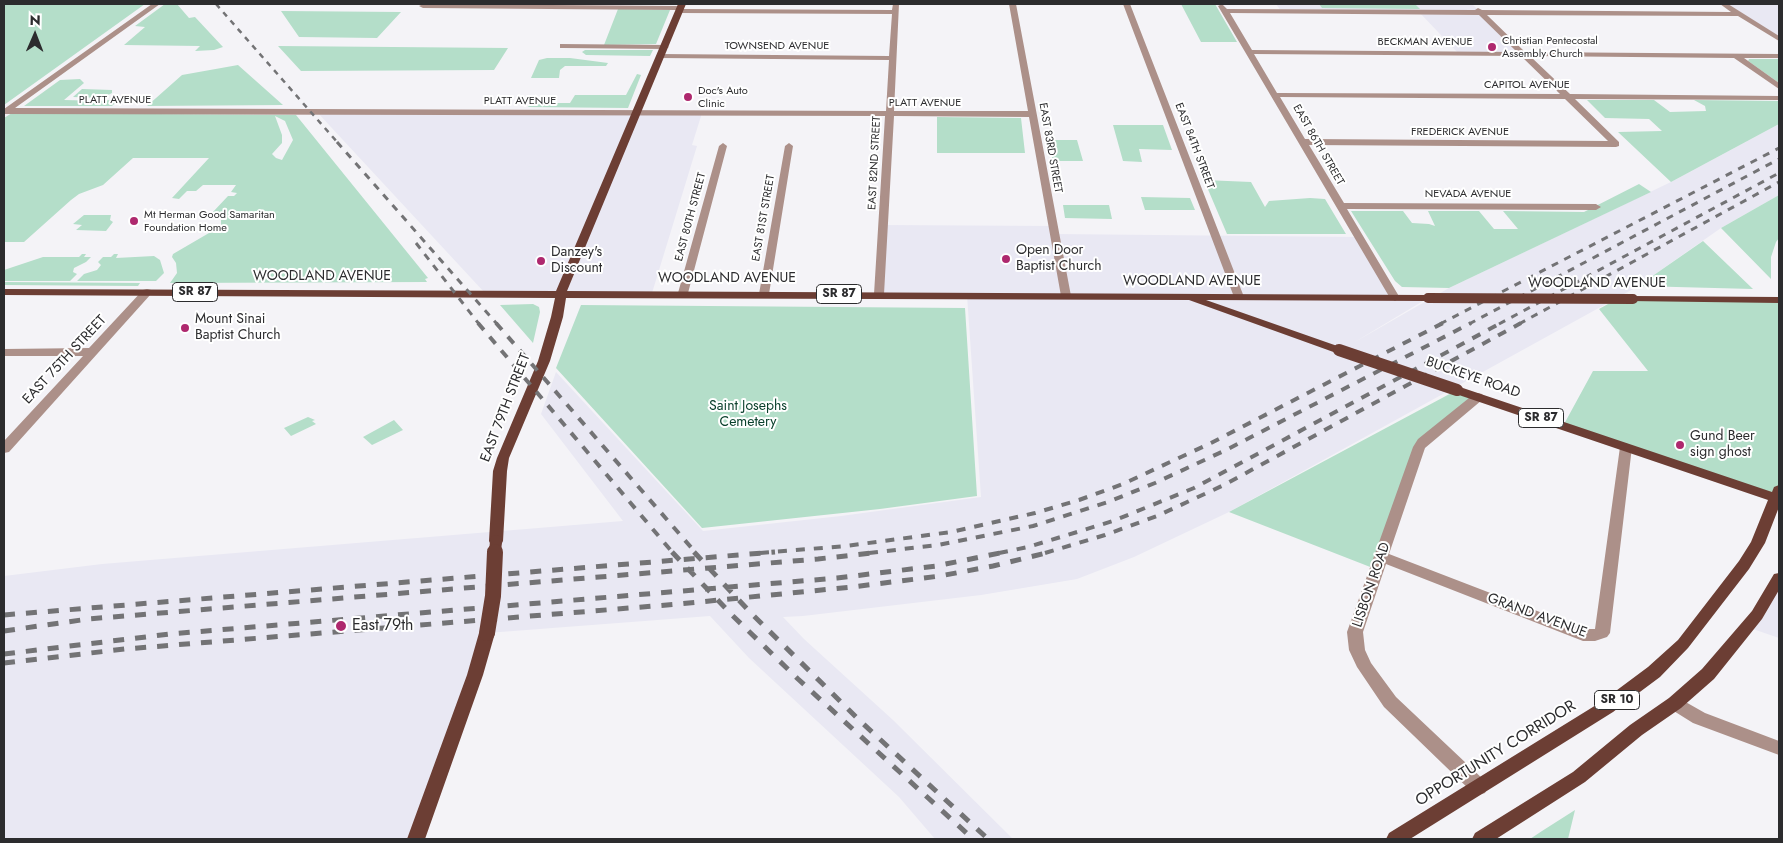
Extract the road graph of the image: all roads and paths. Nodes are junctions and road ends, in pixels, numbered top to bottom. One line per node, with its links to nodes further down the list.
1 (156, 4): 25 (street)
2 (1013, 4): 28 (street, EAST 83RD STREET)
3 (1126, 4): 42 (street, EAST 84TH STREET)
4 (1472, 4): 10 (street)
5 (1724, 4): 11 (street)
6 (424, 5): 8 (street)
7 (1223, 7): 10 (street); 15 (street, EAST 86TH STREET)
8 (680, 8): 9 (street); 14 (main road, EAST 79TH STREET)
9 (896, 8): 20 (street, EAST 82ND STREET)
10 (1480, 12): 11 (street); 16 (street)
11 (1739, 14): 12 (street)
12 (1779, 39)
13 (563, 46): 14 (street)
14 (665, 47): 17 (main road, EAST 79TH STREET)
15 (1251, 52): 16 (street, BECKMAN AVENUE); 22 (street, EAST 86TH STREET)
16 (1524, 54): 18 (street, BECKMAN AVENUE); 23 (street)
17 (660, 56): 20 (street, TOWNSEND AVENUE); 26 (main road, EAST 79TH STREET)
18 (1736, 56): 19 (street, BECKMAN AVENUE); 21 (street)
19 (1779, 56)
20 (893, 58): 27 (street, EAST 82ND STREET)
21 (1779, 87)
22 (1276, 95): 23 (street, CAPITOL AVENUE); 29 (street, EAST 86TH STREET)
23 (1568, 96): 24 (street, CAPITOL AVENUE); 29 (street, FREDERICK AVENUE)
24 (1779, 98)
25 (5, 112): 26 (street, PLATT AVENUE)
26 (637, 112): 27 (street, PLATT AVENUE); 36 (main road, EAST 79TH STREET)
27 (890, 114): 28 (street, PLATT AVENUE); 39 (street, EAST 82ND STREET)
28 (1033, 114): 40 (street, EAST 83RD STREET)
29 (1303, 142): 32 (street, EAST 86TH STREET)
30 (723, 146): 37 (street, EAST 80TH STREET)
31 (790, 146): 38 (street, EAST 81ST STREET)
32 (1340, 206): 33 (street, NEVADA AVENUE); 43 (street, EAST 86TH STREET)
33 (1596, 207)
34 (4, 292): 35 (main road, WOODLAND AVENUE / SR 87)
35 (147, 292): 36 (main road, WOODLAND AVENUE / SR 87); 46 (street, EAST 75TH STREET)
36 (561, 293): 37 (main road, WOODLAND AVENUE / SR 87); 56 (main road, EAST 79TH STREET, bridge)
37 (683, 294): 38 (main road, WOODLAND AVENUE / SR 87)
38 (764, 294): 39 (main road, WOODLAND AVENUE / SR 87)
39 (879, 294): 40 (main road, WOODLAND AVENUE / SR 87)
40 (1066, 296): 41 (main road, WOODLAND AVENUE / SR 87)
41 (1185, 297): 42 (main road, WOODLAND AVENUE); 47 (main road, BUCKEYE ROAD / SR 87, bridge)
42 (1239, 297): 43 (main road, WOODLAND AVENUE)
43 (1395, 298): 44 (main road, WOODLAND AVENUE, bridge)
44 (1779, 300)
45 (4, 352): 46 (street)
46 (93, 352): 49 (street, EAST 75TH STREET)
47 (1478, 397): 48 (main road, BUCKEYE ROAD / SR 87); 51 (street, LISBON ROAD)
48 (1626, 447): 50 (main road, BUCKEYE ROAD / SR 87); 51 (street, GRAND AVENUE)
49 (4, 449)
50 (1778, 496): 55 (main road, OPPORTUNITY CORRIDOR / SR 10)
51 (1382, 557): 55 (street, LISBON ROAD)
52 (1779, 578): 53 (main road, SR 10)
53 (1675, 703): 54 (street); 58 (main road, SR 10)
54 (1779, 748)
55 (1479, 787): 57 (main road, OPPORTUNITY CORRIDOR / SR 10)
56 (416, 839)
57 (1395, 839)
58 (1481, 839)

